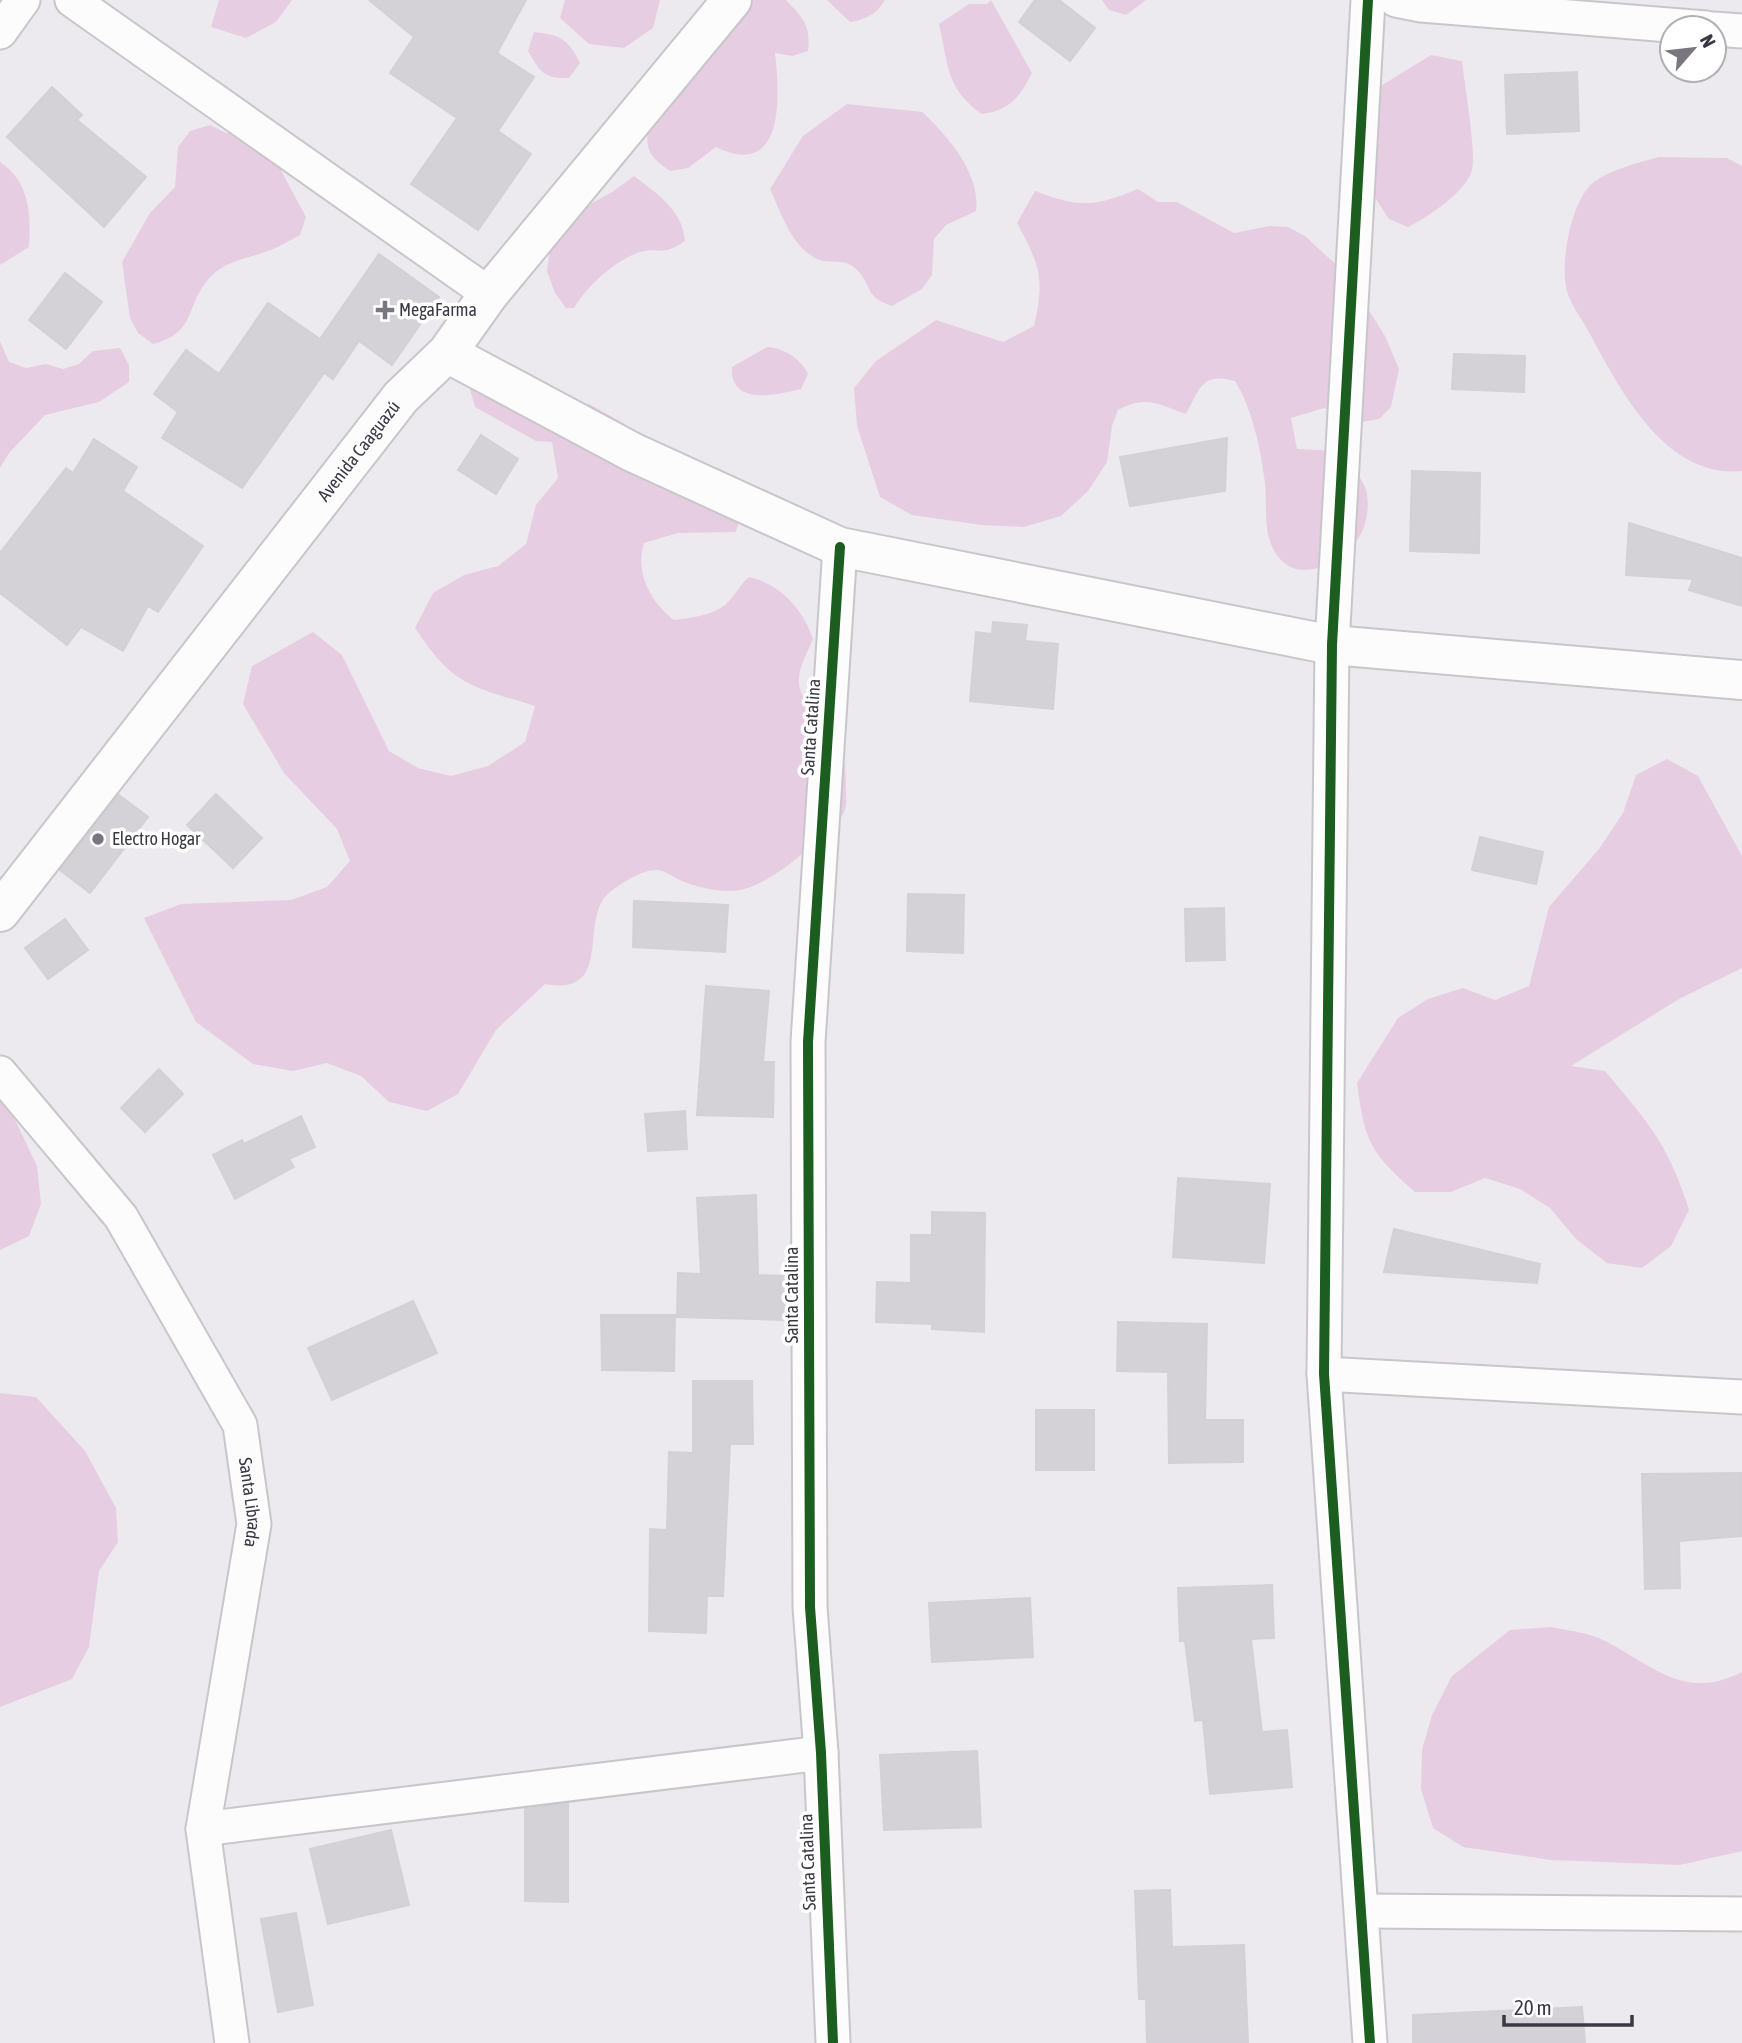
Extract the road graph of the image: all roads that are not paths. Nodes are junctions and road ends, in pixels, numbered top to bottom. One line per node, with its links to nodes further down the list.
1 (23, 0): 8 (street)
2 (72, 0): 9 (street)
3 (732, 0): 9 (street, Avenida Caaguazú)
4 (1368, 0): 12 (street)
5 (1396, 0): 6 (street)
6 (1585, 9): 7 (street)
7 (1658, 20)
8 (0, 32)
9 (489, 294): 10 (street, Avenida Caaguazú)
10 (447, 353): 11 (street); 14 (street, Avenida Caaguazú)
11 (840, 547): 12 (street); 18 (street, Santa Catalina)
12 (1332, 645): 13 (street); 16 (street)
13 (1742, 680)
14 (0, 912)
15 (0, 1073): 19 (street, Santa Librada)
16 (1324, 1374): 17 (street); 20 (street)
17 (1742, 1397)
18 (821, 1753): 19 (street); 23 (street, Santa Catalina)
19 (203, 1829): 22 (street, Santa Librada)
20 (1362, 1911): 21 (street); 24 (street)
21 (1742, 1914)
22 (232, 2043)
23 (833, 2043)
24 (1370, 2043)

